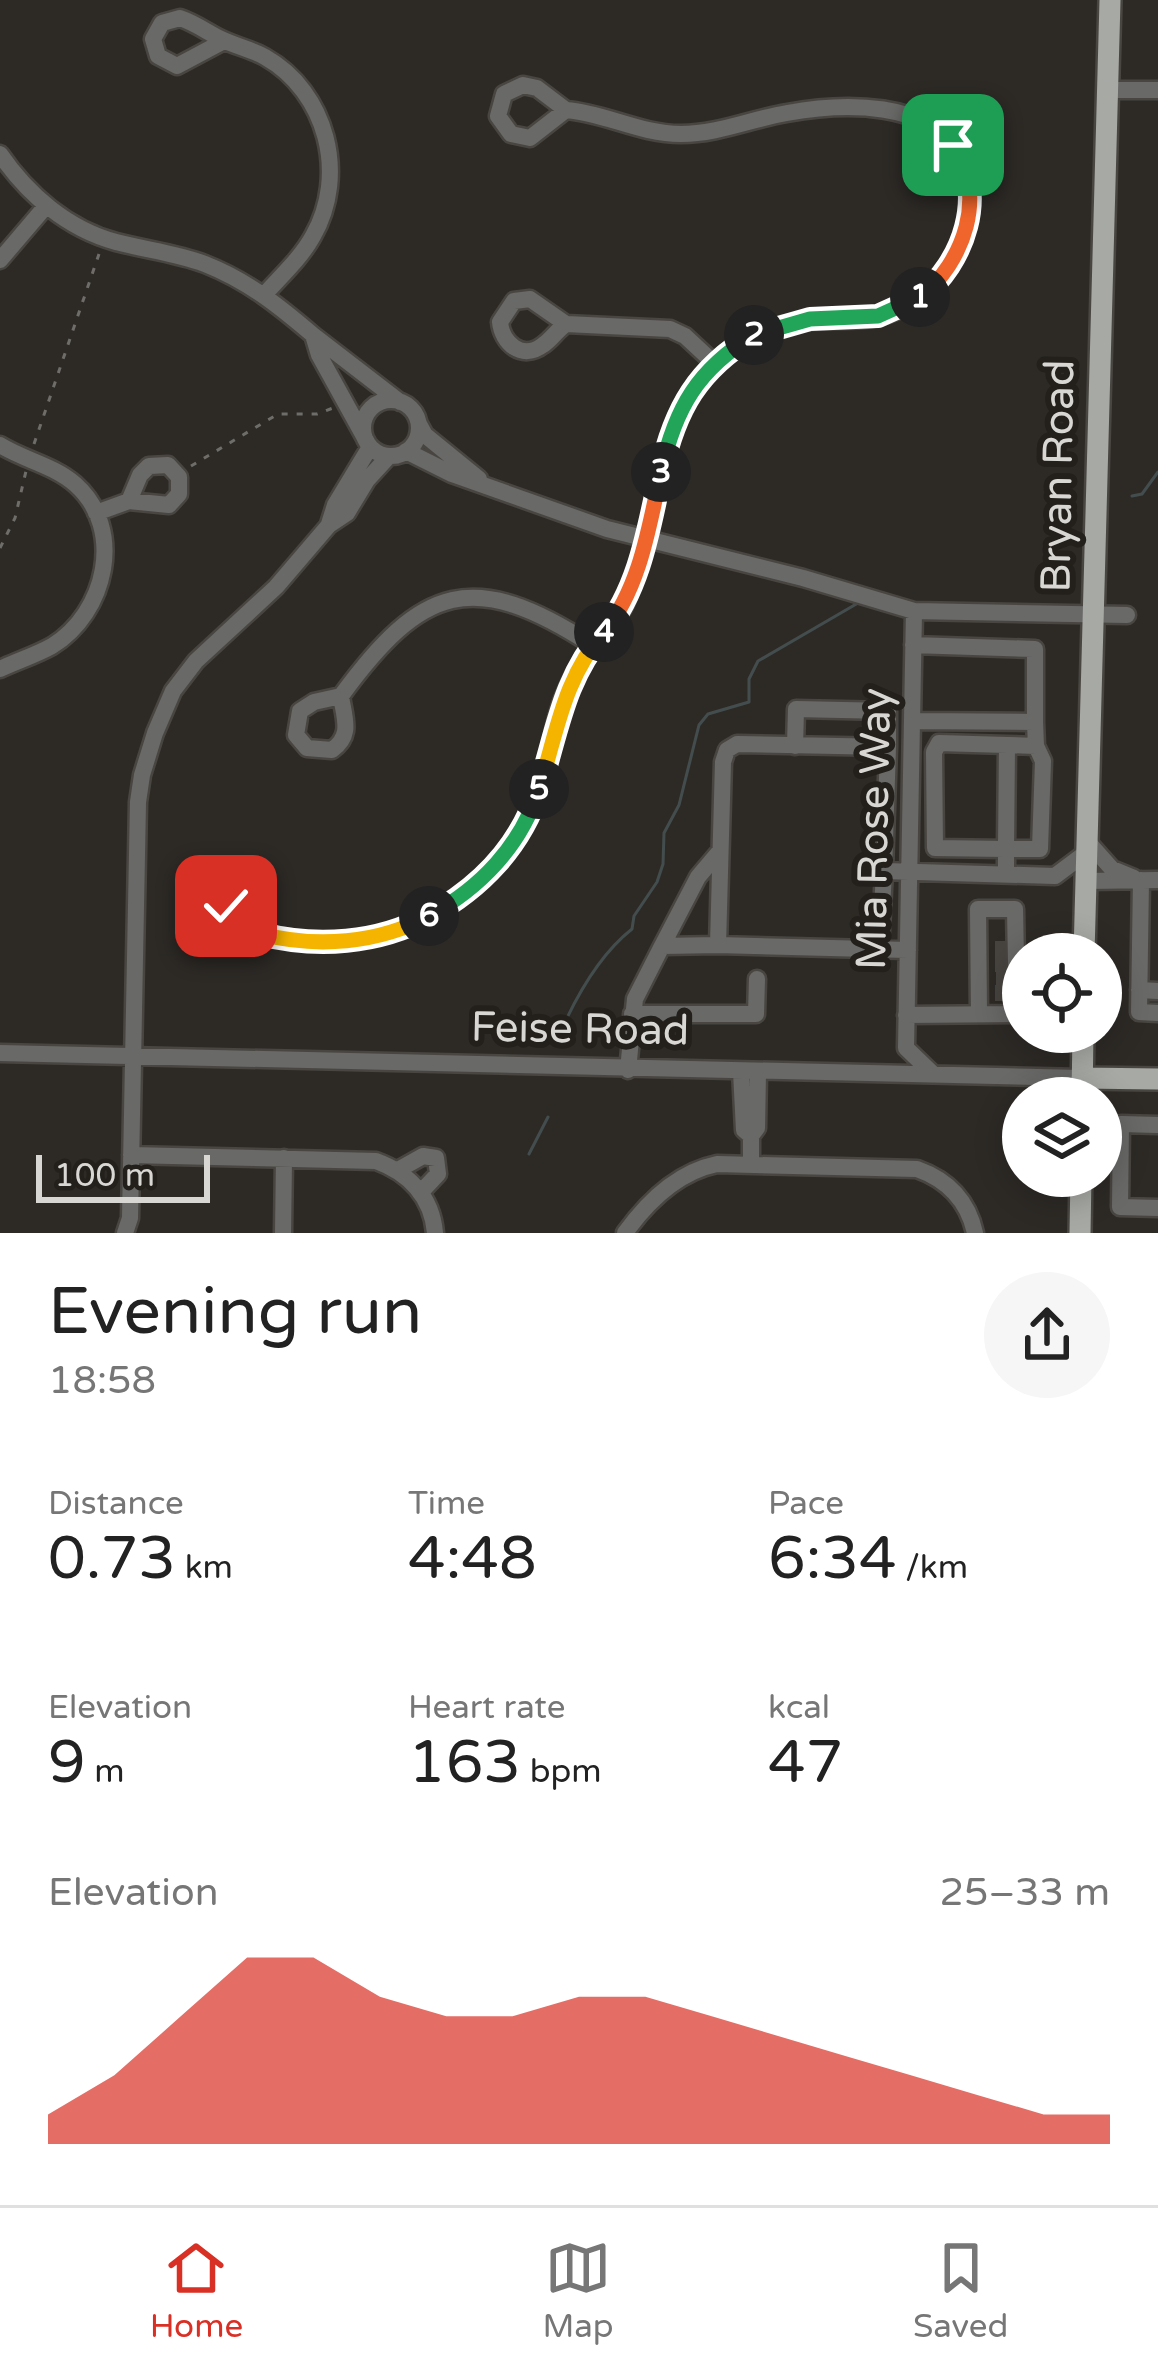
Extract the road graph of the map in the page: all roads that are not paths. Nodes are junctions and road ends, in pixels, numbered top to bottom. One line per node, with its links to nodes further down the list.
1 (1110, 0): 3 (main road, Bryan Road)
2 (224, 41): 9 (street)
3 (1108, 89): 4 (street); 24 (main road, Bryan Road)
4 (1158, 90)
5 (566, 110): 12 (street)
6 (0, 154): 7 (street)
7 (46, 206): 8 (street); 9 (street)
8 (0, 260)
9 (265, 294): 11 (street)
10 (566, 324): 12 (street)
11 (313, 335): 13 (street); 15 (street)
12 (713, 362): 22 (street)
13 (400, 402): 14 (street); 15 (street)
14 (419, 424): 17 (street); 18 (street)
15 (368, 444): 17 (street); 21 (street)
16 (0, 445): 20 (street)
17 (398, 454): 18 (street); 21 (street)
18 (484, 483): 22 (street)
19 (129, 501): 20 (street)
20 (96, 513): 28 (street)
21 (329, 525): 63 (street)
22 (646, 539): 23 (street); 26 (street)
23 (914, 611): 24 (street); 27 (street, Mia Rose Way)
24 (1094, 615): 25 (street); 36 (main road, Bryan Road)
25 (1126, 615)
26 (592, 645): 29 (street); 49 (street)
27 (914, 645): 30 (street, Mia Rose Way); 31 (street)
28 (4, 663)
29 (341, 696)
30 (912, 721): 31 (street); 40 (street, Mia Rose Way)
31 (1035, 722): 34 (street)
32 (1007, 745): 34 (street); 37 (street); 37 (street)
33 (795, 746): 35 (street); 35 (street); 38 (street)
34 (1036, 746): 37 (street)
35 (889, 747): 39 (street)
36 (1088, 847): 43 (street); 44 (street); 45 (main road, Bryan Road)
37 (1003, 849): 42 (street)
38 (721, 851): 50 (street); 51 (street)
39 (884, 871): 40 (street); 52 (street)
40 (909, 871): 41 (street); 53 (street, Mia Rose Way)
41 (985, 873): 42 (street); 46 (street)
42 (1006, 874): 43 (street)
43 (1055, 876): 45 (street)
44 (1149, 880): 45 (street); 47 (street)
45 (1086, 892): 48 (main road, Bryan Road)
46 (984, 909): 54 (street); 54 (street)
47 (1149, 911): 56 (street)
48 (1085, 933)
49 (262, 935)
50 (718, 945): 51 (street); 52 (street)
51 (662, 946): 58 (street)
52 (880, 950): 53 (street)
53 (908, 950): 60 (street, Mia Rose Way)
54 (999, 964): 59 (street); 59 (street)
55 (757, 979): 58 (street)
56 (1148, 991): 57 (street)
57 (1158, 1012)
58 (632, 1014): 64 (street)
59 (979, 1014): 60 (street)
60 (907, 1015): 61 (street, Mia Rose Way)
61 (906, 1048): 66 (street); 67 (street)
62 (0, 1053): 63 (street, Feise Road)
63 (135, 1057): 64 (street, Feise Road); 72 (street)
64 (628, 1070): 65 (street, Feise Road)
65 (750, 1071): 66 (street, Feise Road); 74 (street)
66 (876, 1074): 67 (street, Feise Road)
67 (934, 1075): 69 (street, Feise Road)
68 (1158, 1079): 70 (main road, Feise Road)
69 (1002, 1081)
70 (1122, 1083)
71 (1158, 1125): 78 (street)
72 (131, 1155): 73 (street); 79 (street)
73 (284, 1158): 75 (street); 80 (street)
74 (751, 1165): 82 (street); 83 (street)
75 (398, 1170): 76 (street); 76 (street)
76 (421, 1192): 81 (street)
77 (1081, 1197): 84 (main road)
78 (1158, 1208)
79 (125, 1233)
80 (283, 1233)
81 (434, 1233)
82 (626, 1233)
83 (975, 1233)
84 (1080, 1233)

